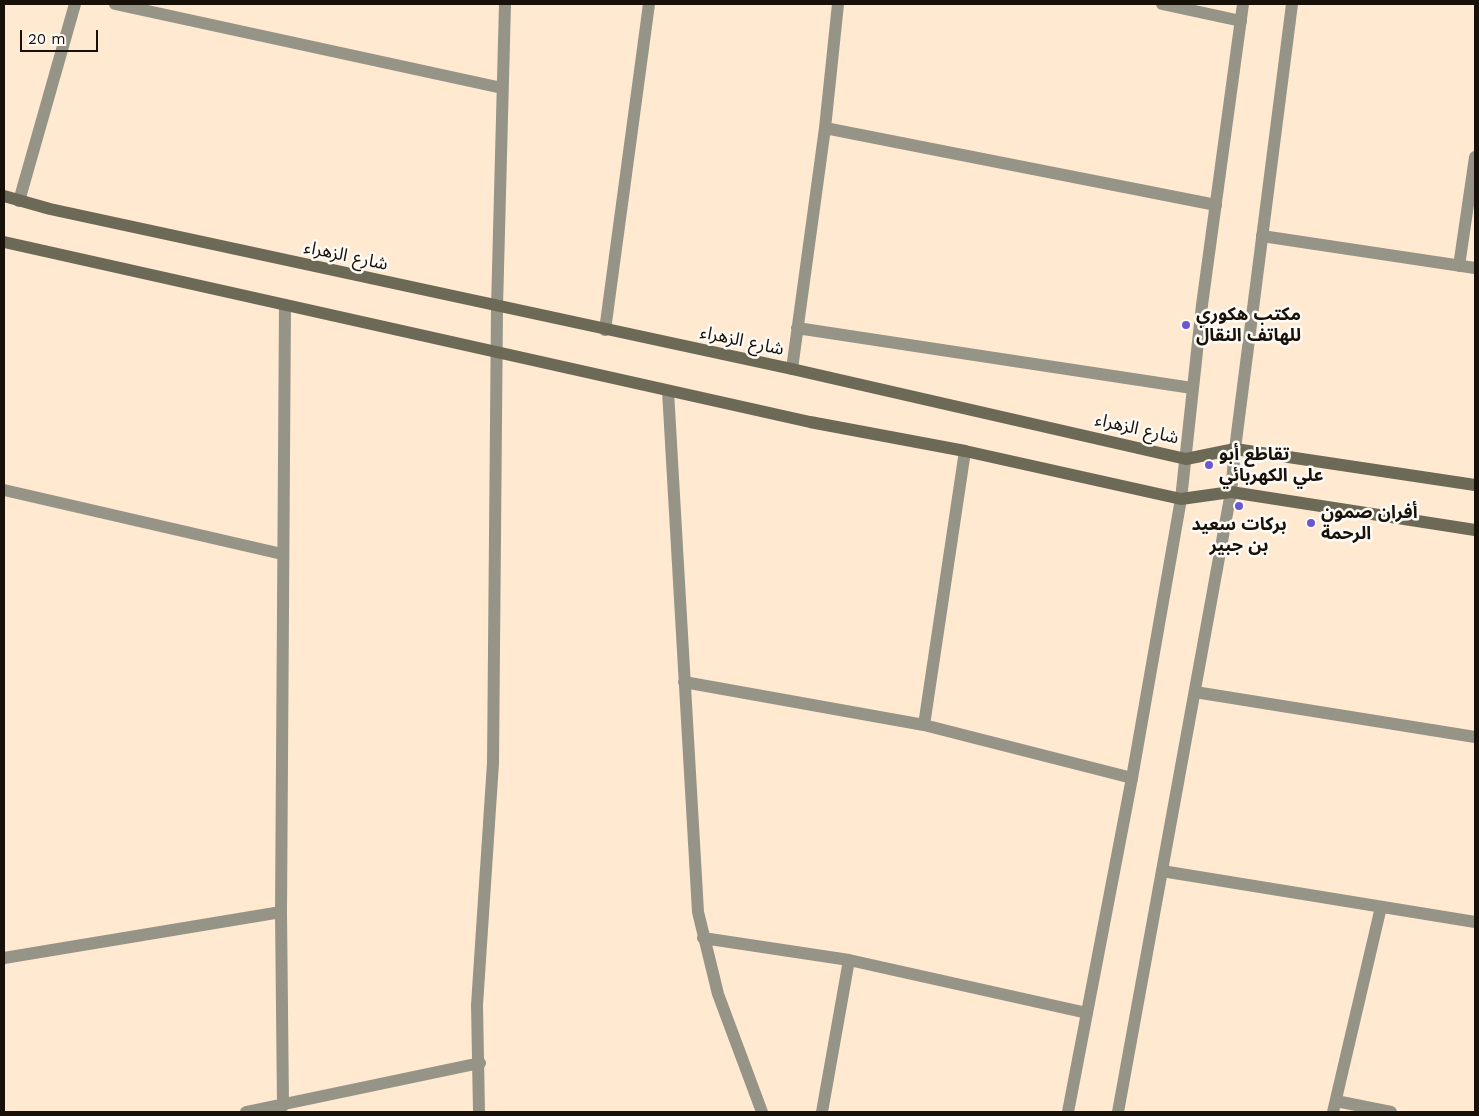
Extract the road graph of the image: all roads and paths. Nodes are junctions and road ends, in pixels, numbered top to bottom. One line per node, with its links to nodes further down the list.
1 (75, 4): 14 (street)
2 (115, 4): 10 (street)
3 (505, 4): 10 (street)
4 (649, 4): 23 (street)
5 (838, 4): 11 (street)
6 (1162, 4): 9 (street)
7 (1243, 4): 9 (street)
8 (1292, 4): 16 (street)
9 (1241, 22): 15 (street)
10 (502, 88): 21 (street)
11 (825, 128): 15 (street); 22 (street)
12 (1475, 157): 18 (street)
13 (4, 196): 14 (main road, شارع الزهراء)
14 (20, 201): 21 (main road, شارع الزهراء)
15 (1216, 204): 26 (street)
16 (1262, 236): 18 (street); 28 (street)
17 (4, 242): 20 (main road)
18 (1459, 266): 19 (street)
19 (1475, 268)
20 (285, 305): 24 (main road); 36 (street)
21 (497, 307): 23 (main road, شارع الزهراء); 24 (street)
22 (797, 328): 25 (street); 26 (street)
23 (605, 330): 25 (main road, شارع الزهراء)
24 (496, 353): 27 (main road); 50 (street)
25 (792, 369): 30 (main road, شارع الزهراء)
26 (1192, 388): 30 (street)
27 (668, 391): 29 (main road); 37 (street)
28 (1235, 449): 30 (main road, شارع الزهراء); 31 (main road, شارع الزهراء); 33 (street)
29 (965, 451): 34 (main road); 39 (street)
30 (1186, 459): 34 (street)
31 (1475, 485)
32 (4, 490): 36 (street)
33 (1231, 492): 34 (main road); 35 (main road); 38 (street)
34 (1181, 499): 41 (street)
35 (1475, 530)
36 (282, 554): 44 (street)
37 (684, 682): 39 (street); 46 (street)
38 (1195, 692): 40 (street); 42 (street)
39 (924, 725): 41 (street)
40 (1475, 737)
41 (1132, 778): 49 (street)
42 (1162, 870): 43 (street); 58 (street)
43 (1381, 907): 45 (street); 52 (street)
44 (281, 912): 47 (street); 51 (street)
45 (1475, 922)
46 (703, 938): 48 (street); 55 (street)
47 (4, 958)
48 (849, 960): 49 (street); 56 (street)
49 (1087, 1013): 57 (street)
50 (480, 1063): 51 (street); 54 (street)
51 (283, 1106): 53 (street)
52 (1334, 1107): 59 (street)
53 (246, 1112)
54 (479, 1112)
55 (762, 1112)
56 (822, 1112)
57 (1068, 1112)
58 (1118, 1112)
59 (1391, 1112)

